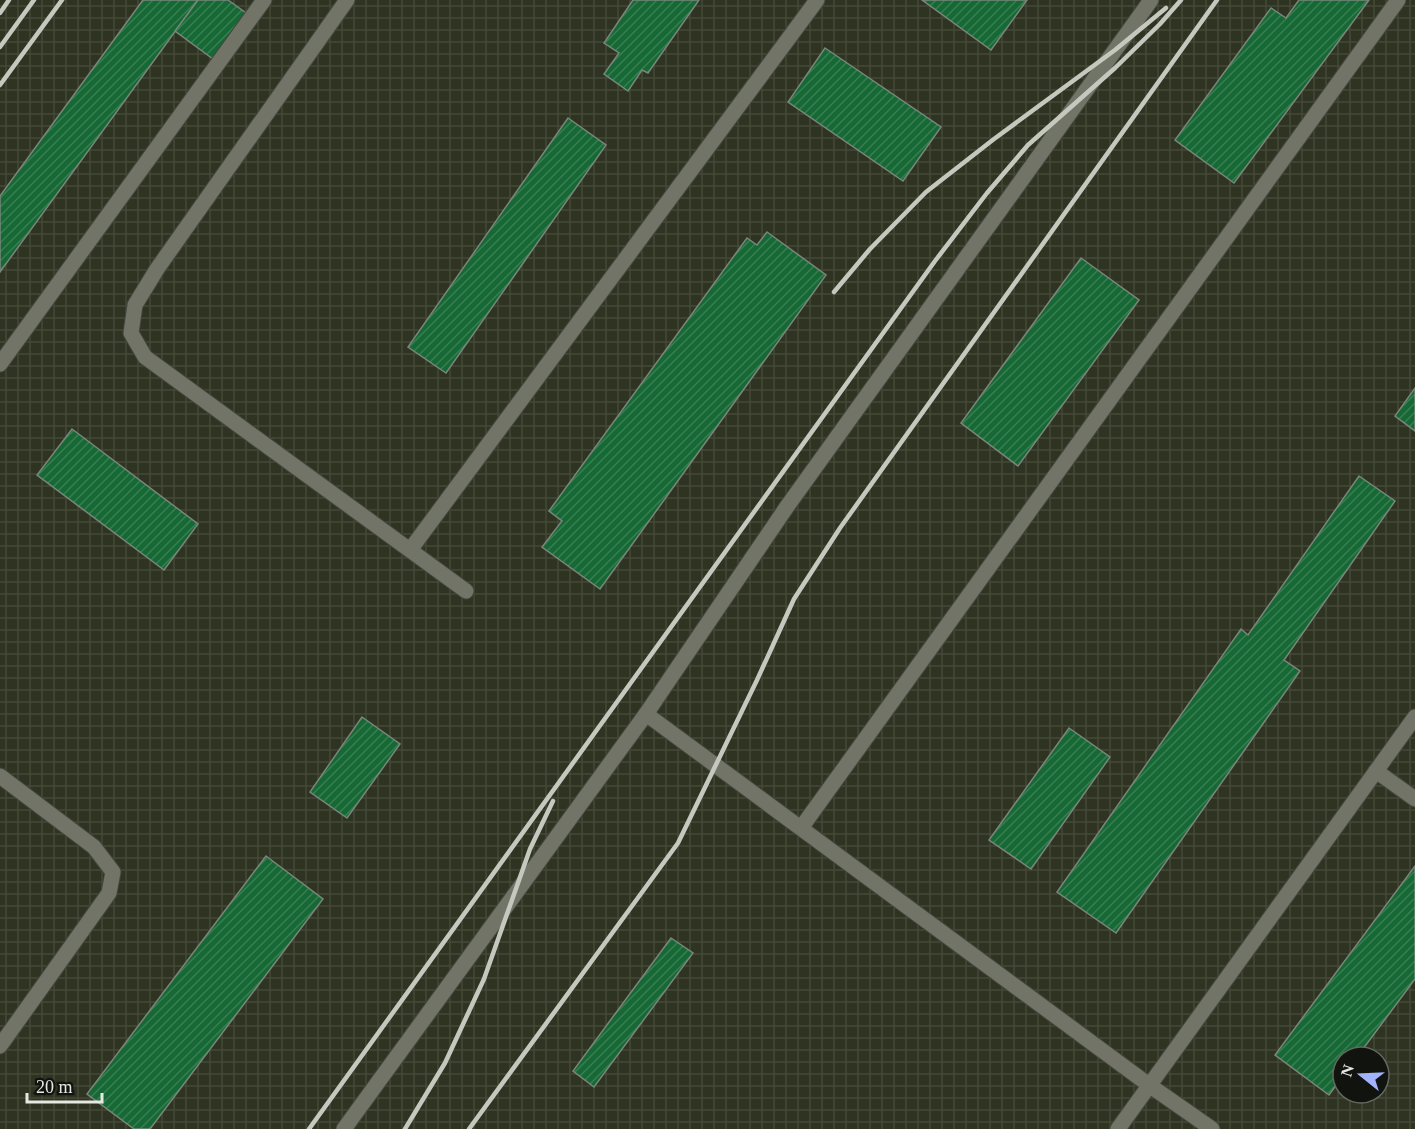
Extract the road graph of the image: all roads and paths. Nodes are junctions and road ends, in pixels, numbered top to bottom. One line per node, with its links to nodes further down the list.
1 (264, 0): 6 (lane)
2 (347, 0): 7 (lane)
3 (817, 0): 7 (lane)
4 (1151, 0): 9 (lane)
5 (1398, 0): 14 (lane)
6 (0, 364)
7 (410, 550): 8 (lane)
8 (466, 591)
9 (646, 714): 14 (lane); 17 (lane)
10 (1415, 717): 11 (lane)
11 (1376, 771): 13 (lane); 16 (lane)
12 (0, 776): 15 (lane)
13 (1415, 799)
14 (801, 828): 16 (lane)
15 (0, 1046)
16 (1149, 1085): 18 (lane); 19 (lane)
17 (344, 1129)
18 (1118, 1129)
19 (1212, 1129)

